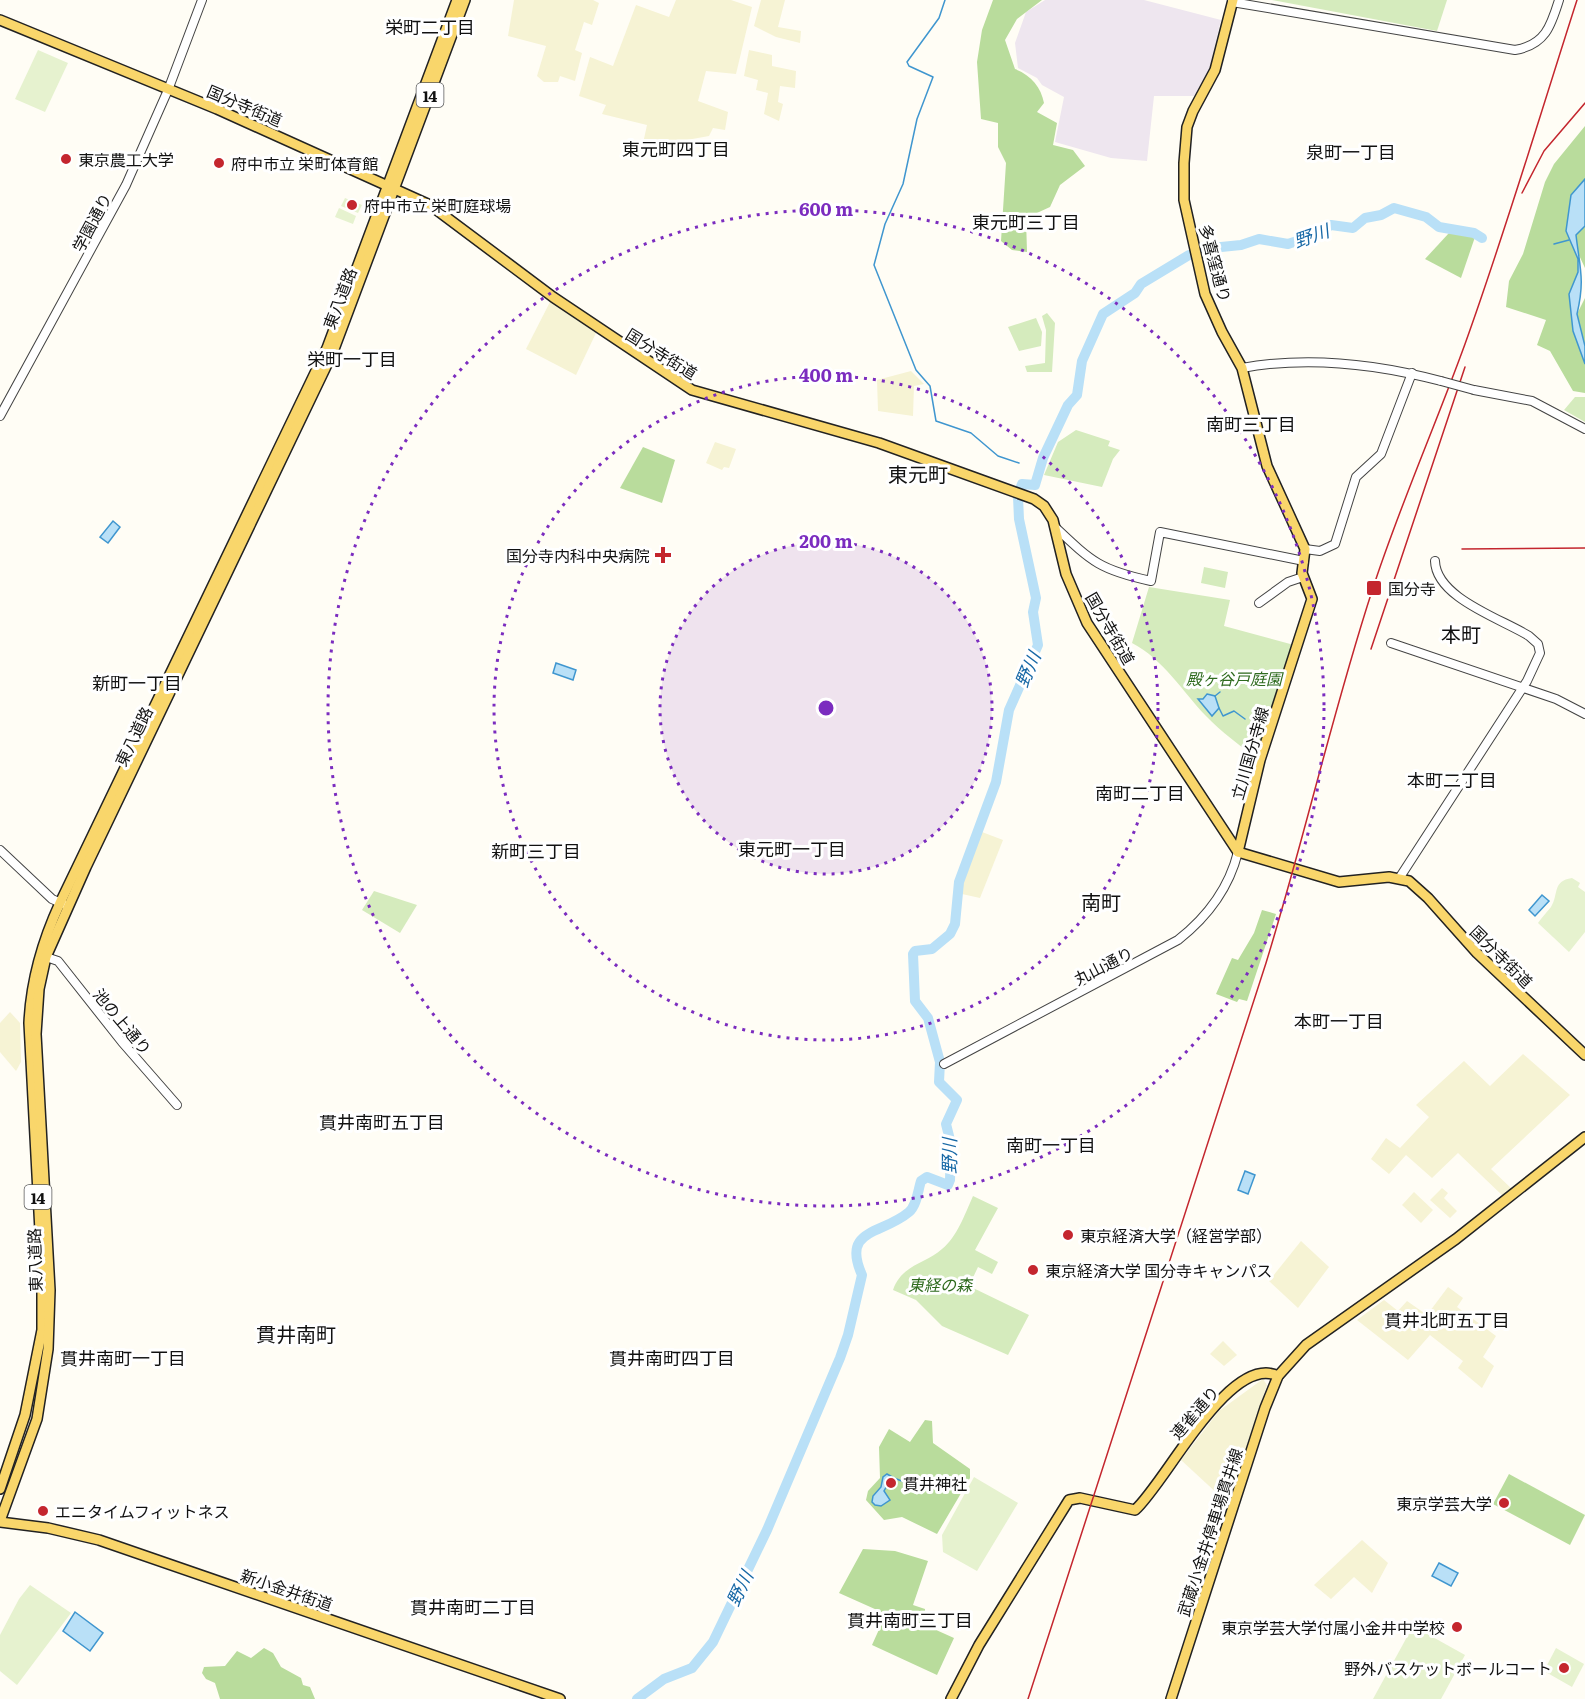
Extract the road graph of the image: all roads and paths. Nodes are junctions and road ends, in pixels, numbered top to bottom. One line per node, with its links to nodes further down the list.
1 (202, 0): 7 (street, 学園通り)
2 (457, 0): 8 (main road, 東八道路 / 14)
3 (465, 0): 8 (main road, 東八道路 / 14)
4 (1560, 0): 5 (street)
5 (1232, 1): 9 (main road, 多喜窪通り)
6 (0, 20): 7 (main road, 国分寺街道)
7 (168, 90): 8 (main road, 国分寺街道); 11 (street, 学園通り)
8 (392, 188): 13 (main road, 国分寺街道); 25 (main road, 東八道路 / 14)
9 (1242, 368): 10 (street); 14 (main road, 多喜窪通り)
10 (1412, 373): 12 (street, bridge); 14 (street)
11 (0, 416)
12 (1585, 429)
13 (1055, 527): 15 (street); 23 (main road, 国分寺街道)
14 (1305, 549): 15 (main road, 多喜窪通り)
15 (1304, 561): 17 (main road, 立川国分寺線)
16 (1435, 561): 20 (street)
17 (1303, 577): 18 (street); 23 (main road, 立川国分寺線)
18 (1259, 603)
19 (1391, 643): 20 (street)
20 (1523, 688): 21 (street); 24 (street)
21 (1585, 714)
22 (0, 850): 25 (street)
23 (1238, 852): 24 (main road); 28 (street, 丸山通り)
24 (1400, 877): 27 (main road, 国分寺街道)
25 (64, 905): 26 (main road, 東八道路 / 14); 32 (main road, 東八道路 / 14)
26 (46, 957): 29 (street, 池の上通り); 33 (main road, 東八道路 / 14)
27 (1585, 1055)
28 (944, 1064)
29 (177, 1105)
30 (1585, 1137): 31 (main road)
31 (1278, 1376): 35 (main road, 連雀通り); 36 (main road, 武蔵小金井停車場貫井線)
32 (0, 1489)
33 (0, 1521): 34 (main road, 新小金井街道)
34 (560, 1699)
35 (951, 1699)
36 (1171, 1699)

